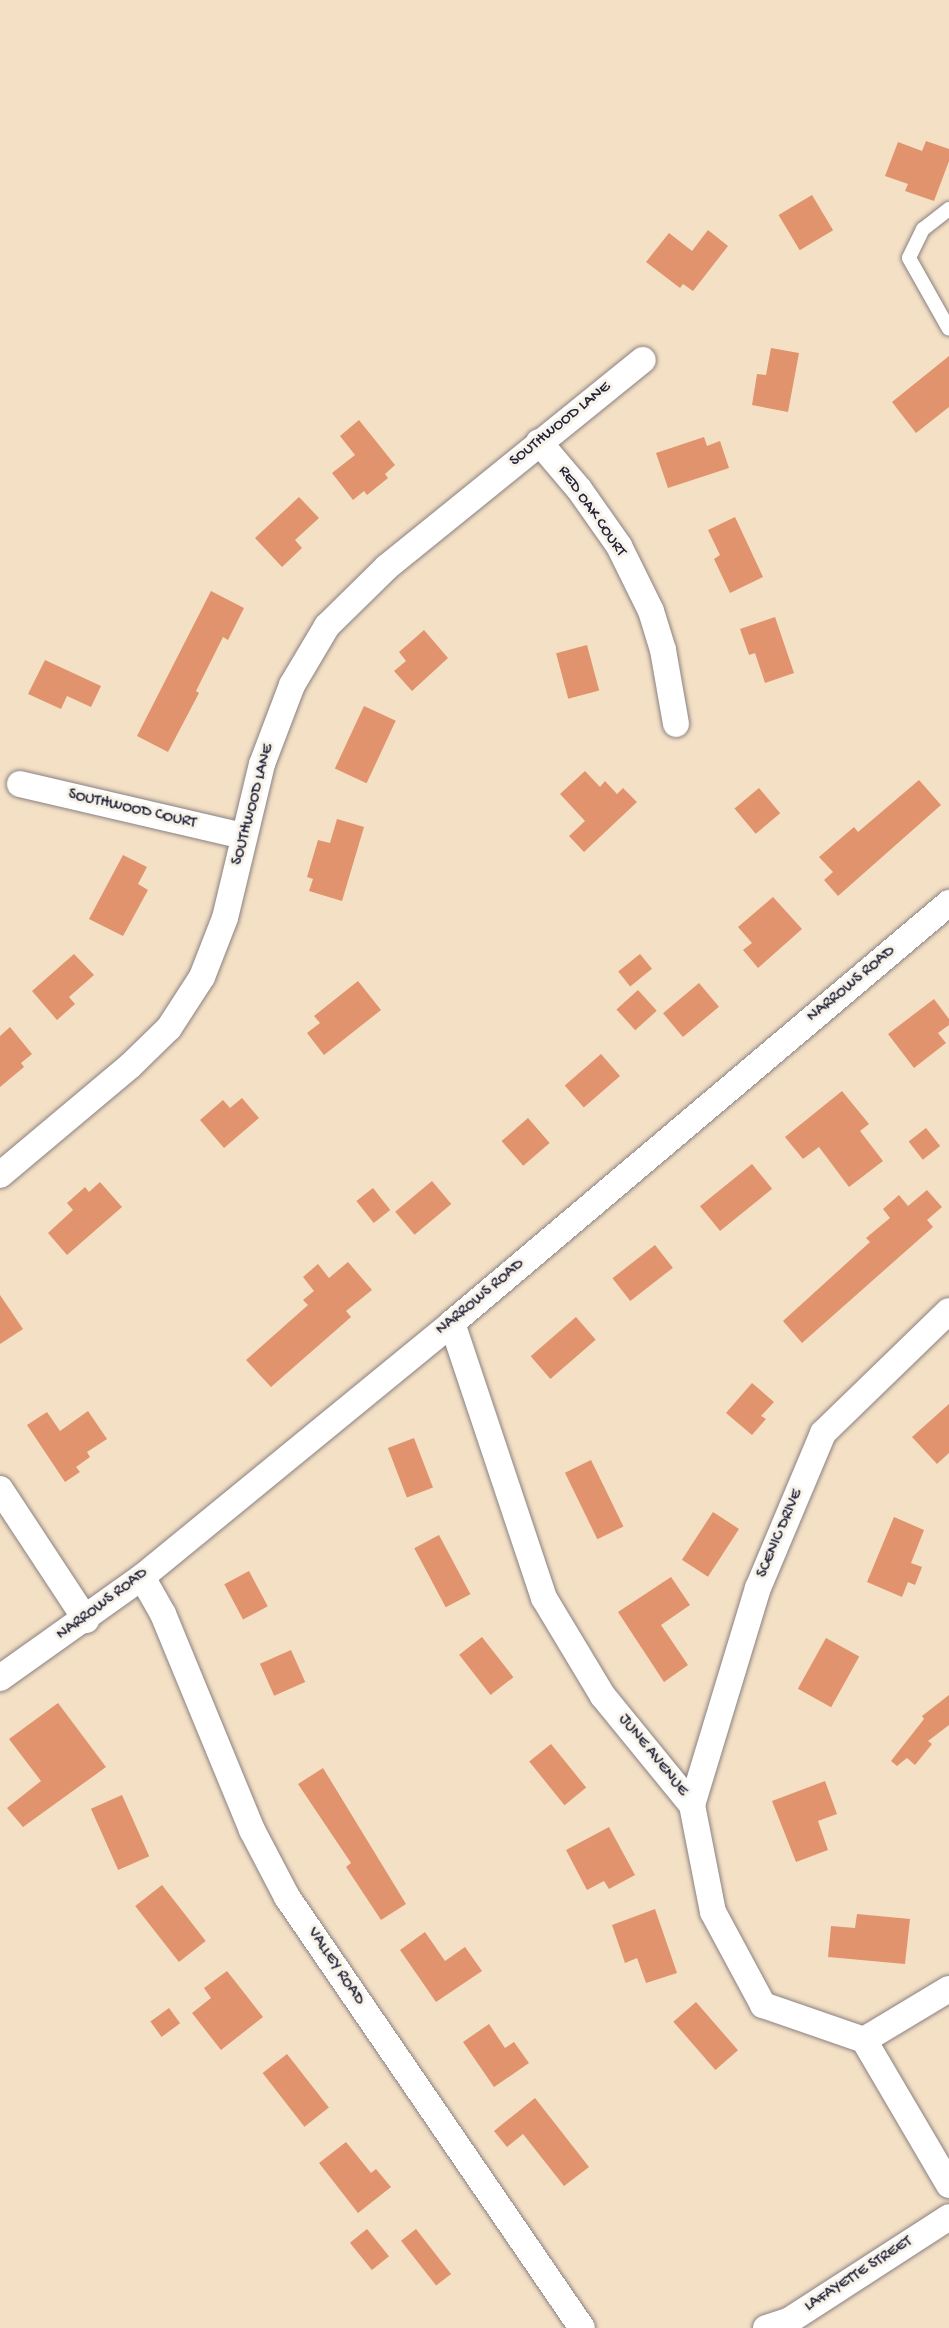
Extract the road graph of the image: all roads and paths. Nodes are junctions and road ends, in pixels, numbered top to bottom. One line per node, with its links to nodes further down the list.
1 (949, 209): 2 (lane)
2 (949, 329)
3 (643, 360): 4 (street, SOUTHWOOD LANE)
4 (539, 442): 5 (street, RED OAK COURT); 7 (street, SOUTHWOOD LANE)
5 (676, 724)
6 (20, 784): 7 (street, SOUTHWOOD COURT)
7 (244, 836): 9 (street, SOUTHWOOD LANE)
8 (948, 906): 11 (street, NARROWS ROAD)
9 (0, 1175)
10 (949, 1311): 16 (street, SCENIC DRIVE)
11 (452, 1323): 13 (street, NARROWS ROAD); 16 (street, JUNE AVENUE)
12 (0, 1489): 14 (street)
13 (142, 1577): 14 (street, NARROWS ROAD); 21 (street, VALLEY ROAD)
14 (86, 1620): 15 (street, NARROWS ROAD)
15 (0, 1678)
16 (692, 1805): 18 (street, JUNE AVENUE)
17 (949, 1989): 18 (street)
18 (864, 2040): 19 (street)
19 (949, 2186)
20 (949, 2217): 22 (street, LAFAYETTE STREET)
21 (582, 2328)
22 (766, 2328)

